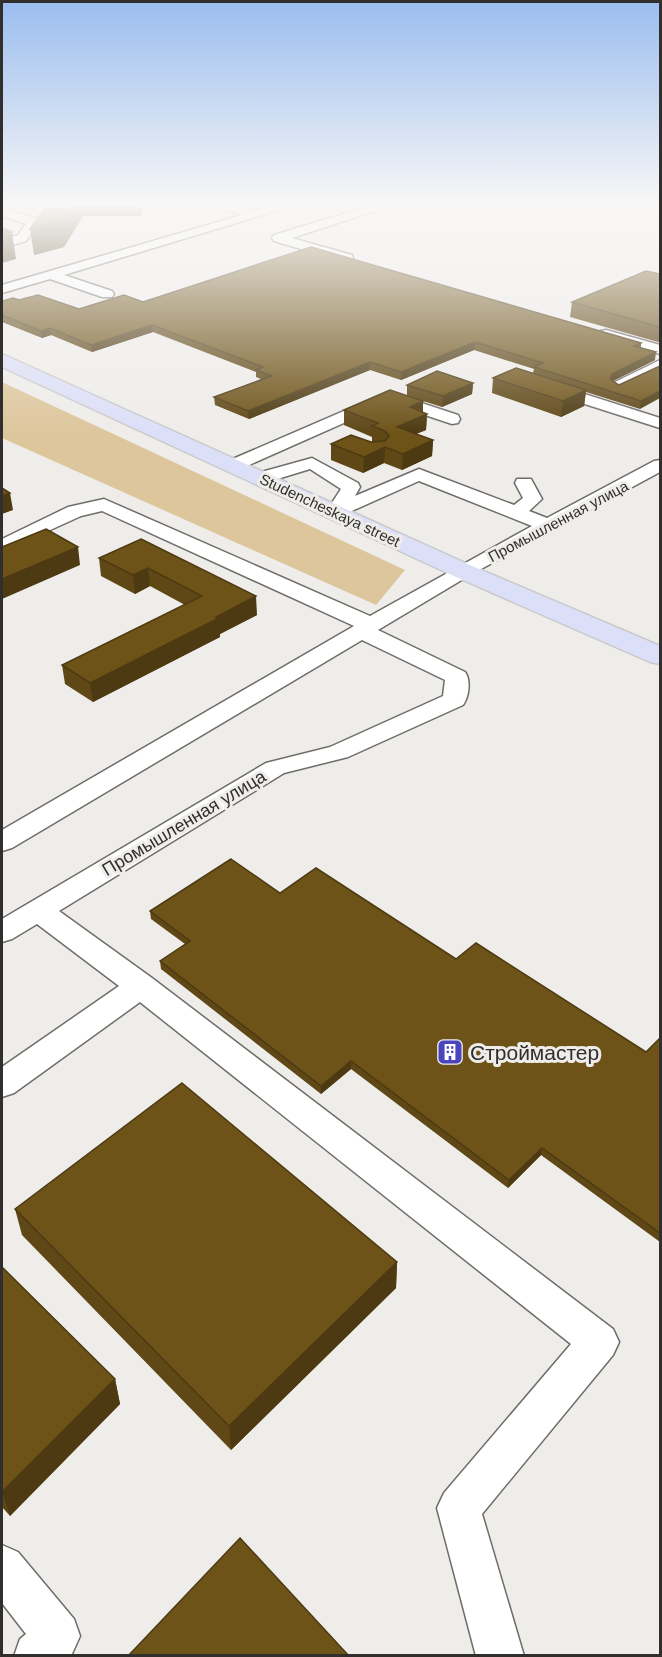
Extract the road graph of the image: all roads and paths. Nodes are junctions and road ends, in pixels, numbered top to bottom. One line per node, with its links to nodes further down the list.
1 (34, 279): 3 (street)
2 (66, 279): 4 (street)
3 (2, 289)
4 (107, 294)
5 (592, 330): 6 (street)
6 (660, 350)
7 (2, 360): 19 (main road, Studencheskaya street)
8 (660, 365): 9 (street)
9 (637, 376): 11 (street); 12 (street)
10 (533, 383): 13 (street)
11 (660, 384)
12 (619, 386)
13 (610, 407): 14 (street); 16 (street)
14 (594, 416)
15 (452, 420): 17 (street)
16 (660, 423)
17 (315, 429): 18 (street); 19 (street)
18 (335, 437)
19 (234, 465): 21 (main road, Studencheskaya street)
20 (660, 465): 25 (street, Промышленная улица)
21 (261, 477): 23 (main road, Studencheskaya street); 23 (street)
22 (524, 483): 24 (street)
23 (336, 512): 24 (street); 27 (main road, Studencheskaya street)
24 (516, 513): 25 (street)
25 (548, 525): 27 (street, Промышленная улица)
26 (2, 546): 28 (street)
27 (463, 572): 28 (street, Промышленная улица); 29 (main road, Studencheskaya street)
28 (366, 628): 30 (street, Промышленная улица); 31 (street, Промышленная улица)
29 (660, 656)
30 (2, 842)
31 (38, 910): 32 (street, Промышленная улица); 33 (street)
32 (2, 932)
33 (141, 986): 34 (street); 37 (street)
34 (2, 1084)
35 (2, 1568): 36 (street)
36 (37, 1656)
37 (500, 1656)

